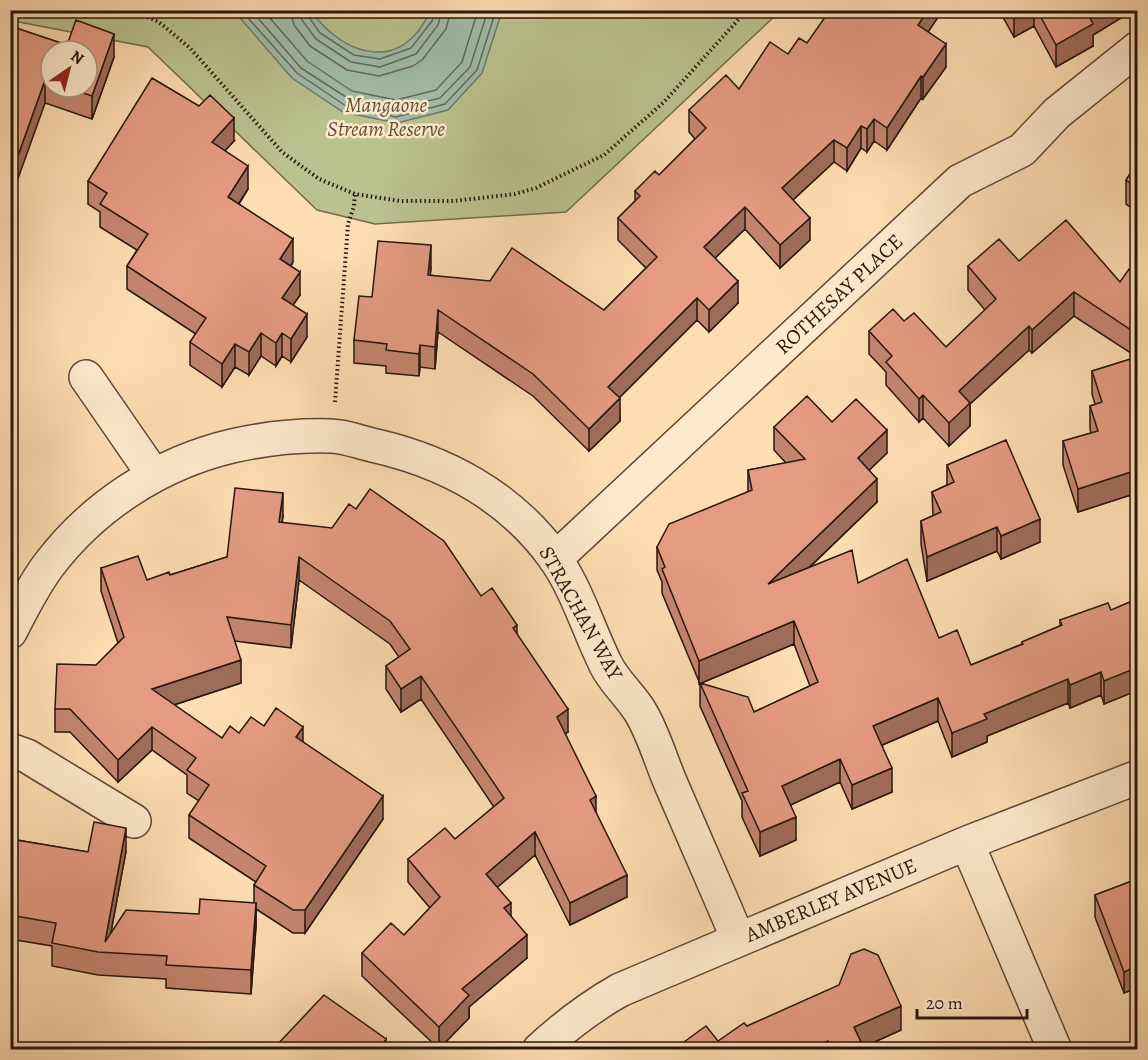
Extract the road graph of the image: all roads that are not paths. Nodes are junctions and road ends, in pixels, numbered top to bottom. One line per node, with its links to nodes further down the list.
1 (1137, 48): 4 (street, ROTHESAY PLACE)
2 (86, 377): 3 (street)
3 (153, 474): 4 (street, STRACHAN WAY); 5 (street, STRACHAN WAY)
4 (555, 559): 10 (street, STRACHAN WAY)
5 (10, 632)
6 (10, 750): 8 (street)
7 (1137, 777): 9 (street, AMBERLEY AVENUE)
8 (134, 821)
9 (967, 843): 10 (street, AMBERLEY AVENUE); 12 (street)
10 (738, 939): 11 (street, AMBERLEY AVENUE)
11 (539, 1050)
12 (1056, 1050)

